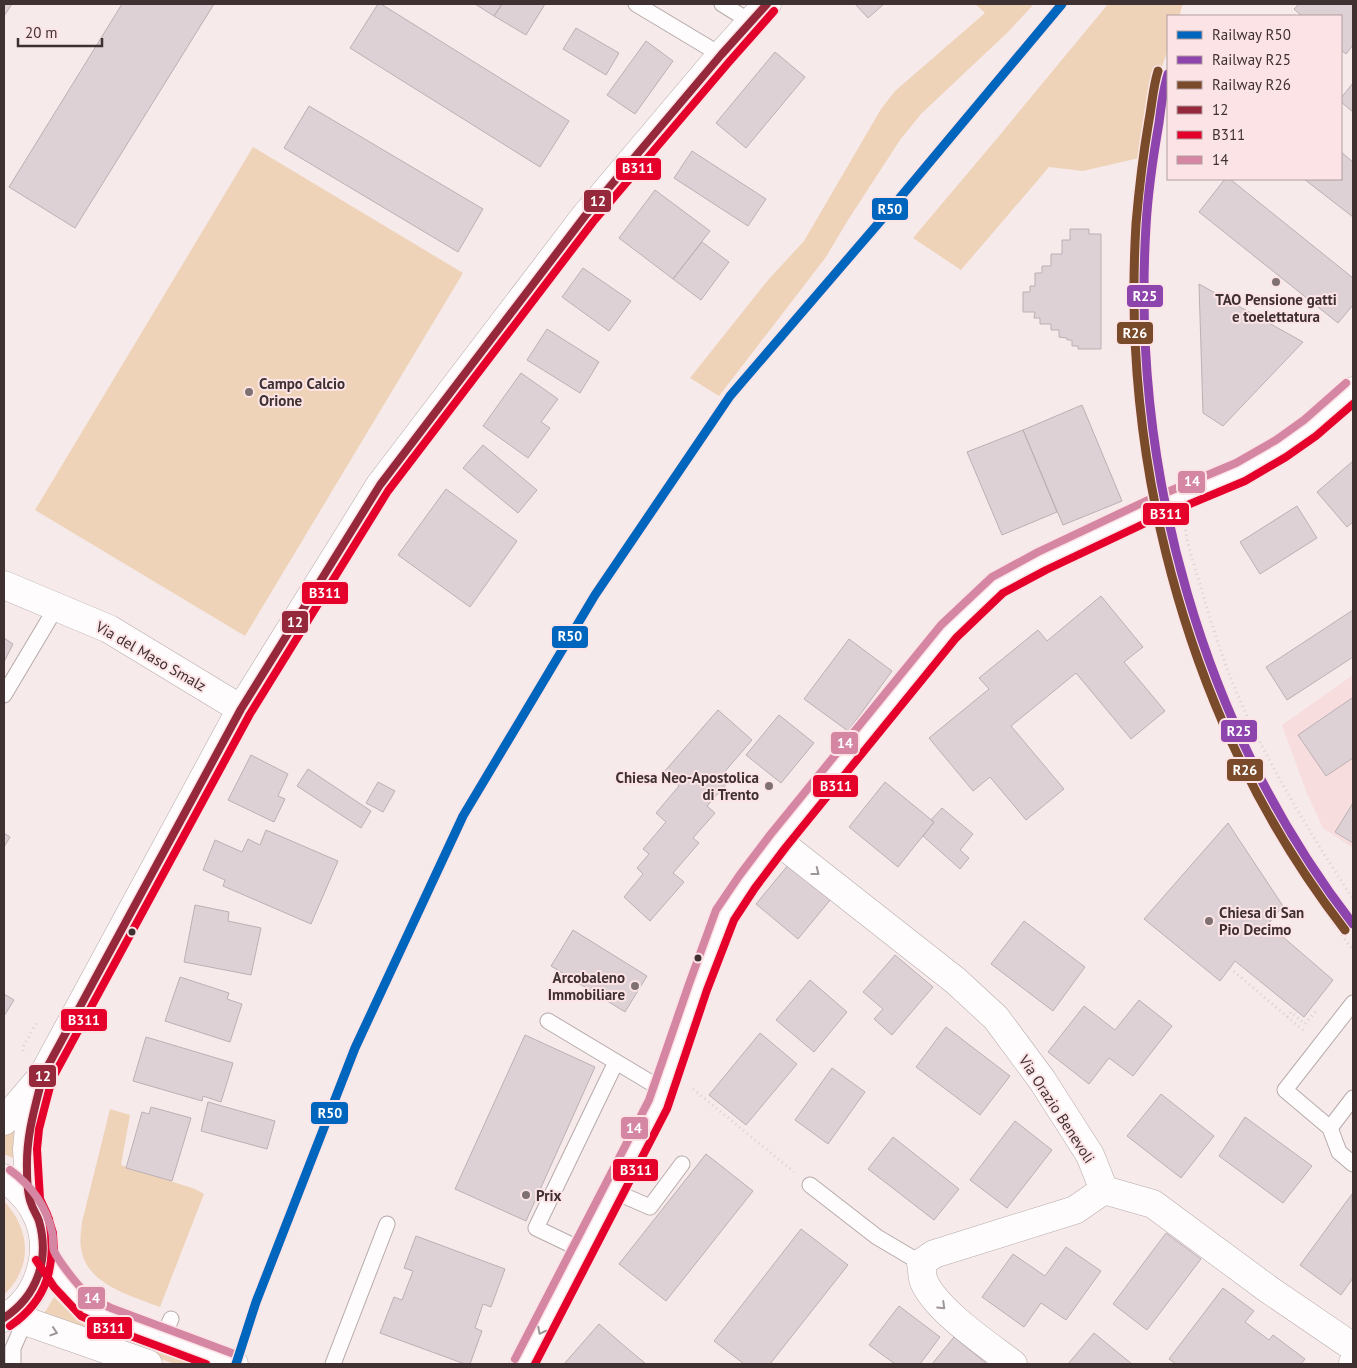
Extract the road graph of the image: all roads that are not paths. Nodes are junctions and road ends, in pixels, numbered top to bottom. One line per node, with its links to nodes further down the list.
1 (636, 4): 4 (lane)
2 (722, 4): 3 (lane)
3 (759, 13): 4 (street)
4 (721, 55): 9 (street)
5 (1353, 391): 10 (street)
6 (4, 585): 7 (street, Via del Maso Smalz)
7 (57, 606): 8 (lane); 9 (street, Via del Maso Smalz)
8 (4, 695)
9 (241, 709): 14 (street)
10 (778, 842): 15 (street); 23 (street, Via Orazio Benevoli, one-way to 23)
11 (1353, 1003): 18 (lane)
12 (548, 1021): 13 (lane)
13 (616, 1062): 15 (lane); 27 (lane)
14 (44, 1075): 17 (street); 25 (street)
15 (663, 1090): 24 (street)
16 (1353, 1098): 18 (lane)
17 (4, 1120)
18 (1330, 1128): 20 (lane)
19 (682, 1164): 24 (lane)
20 (1353, 1164)
21 (4, 1178): 25 (street)
22 (810, 1185): 29 (lane)
23 (1104, 1190): 29 (street); 31 (street)
24 (612, 1191): 27 (street)
25 (30, 1202): 28 (street)
26 (387, 1224): 35 (lane)
27 (582, 1250): 36 (street, one-way to 36)
28 (44, 1254): 30 (street); 34 (street)
29 (921, 1263): 37 (street, one-way to 37)
30 (12, 1318): 32 (lane); 33 (street, one-way to 33)
31 (1353, 1347)
32 (13, 1364)
33 (148, 1364)
34 (234, 1364)
35 (333, 1364)
36 (524, 1364)
37 (1013, 1364)

